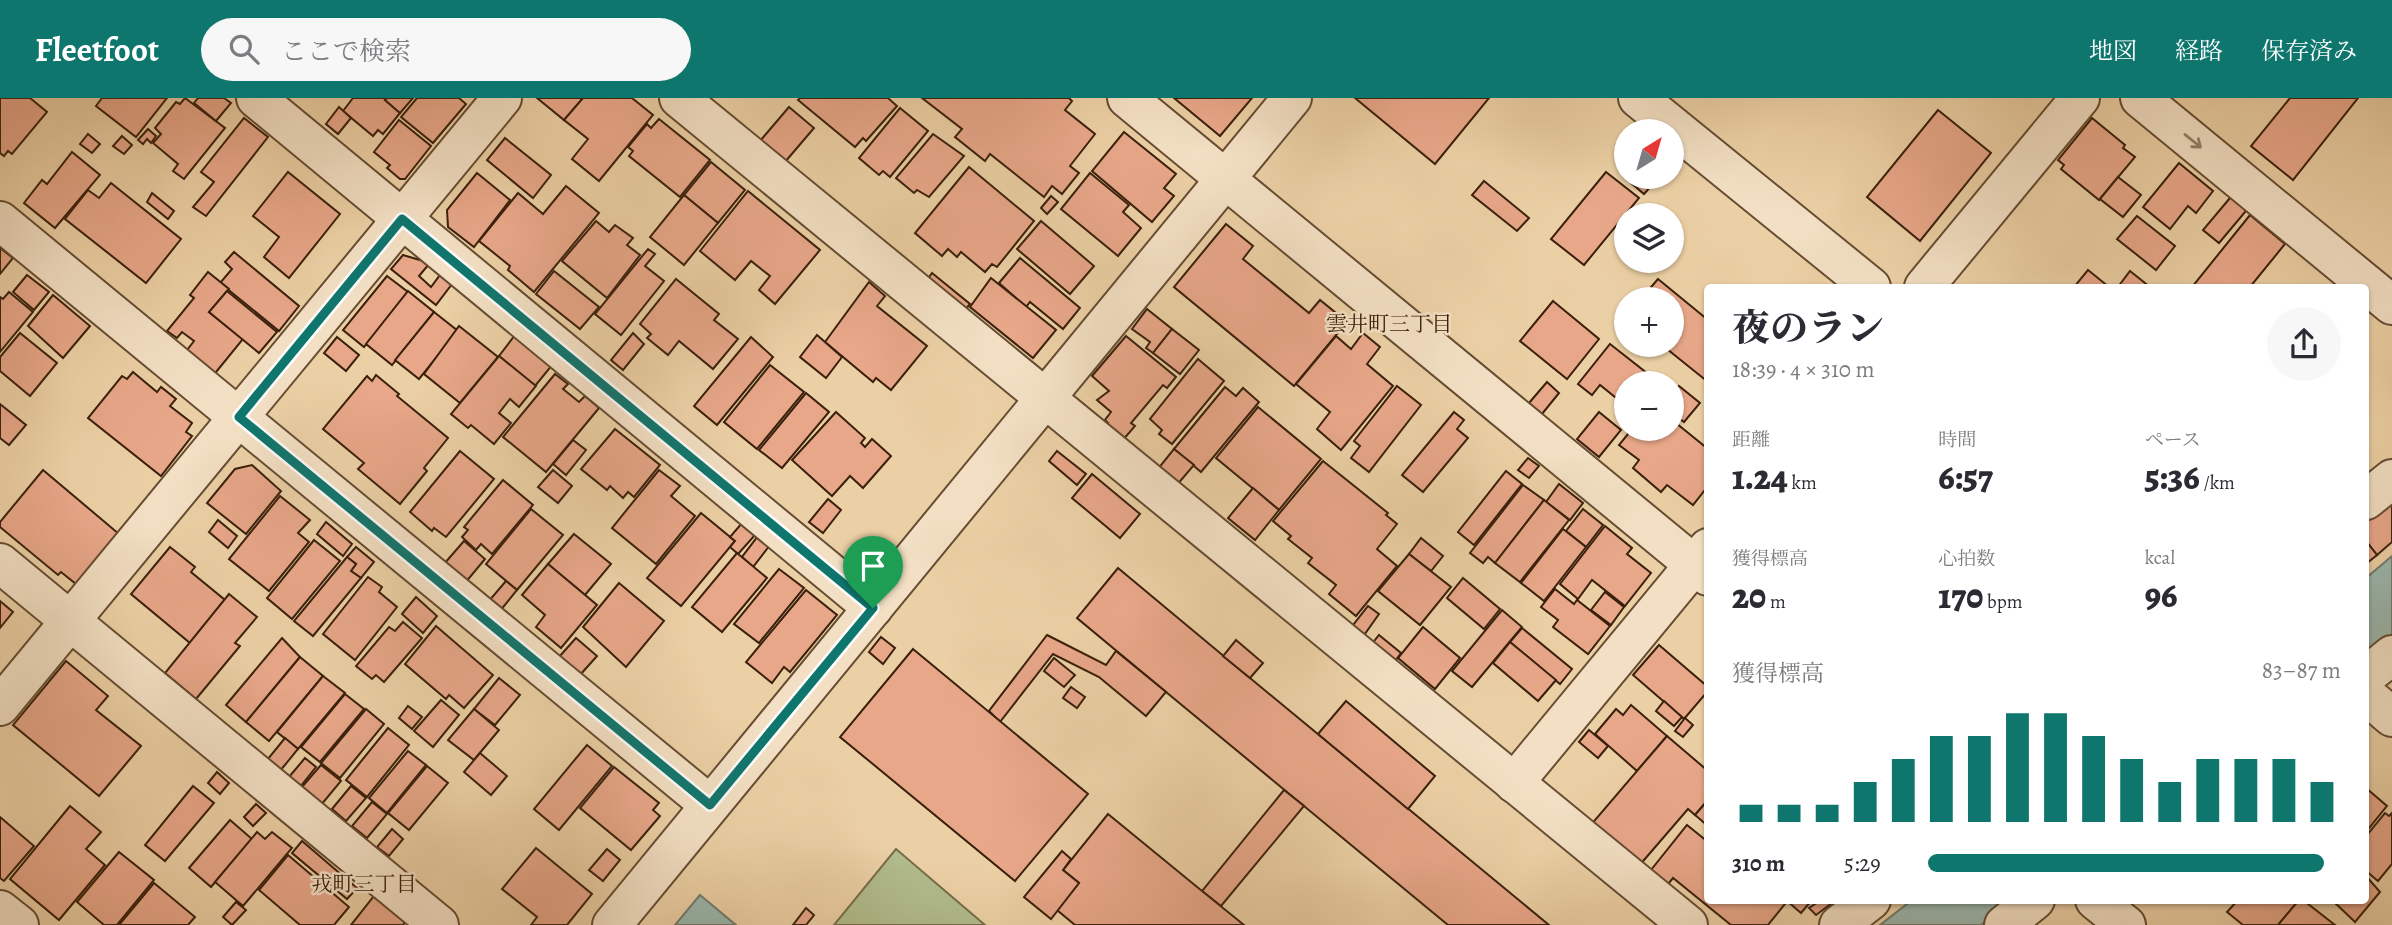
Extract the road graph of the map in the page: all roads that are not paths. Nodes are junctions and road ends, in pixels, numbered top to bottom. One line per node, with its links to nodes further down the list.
1 (256, 98): 10 (street)
2 (502, 98): 10 (street)
3 (680, 98): 17 (street)
4 (1128, 98): 9 (street)
5 (1292, 98): 9 (street)
6 (1638, 98): 12 (street)
7 (2080, 98): 13 (street)
8 (2140, 98): 14 (street, one-way to 14)
9 (1226, 178): 17 (street); 21 (street)
10 (402, 219): 18 (street); 23 (street)
11 (0, 221): 18 (street)
12 (1867, 284)
13 (1926, 284)
14 (2366, 284)
15 (2369, 286): 16 (street, one-way to 16)
16 (2392, 305)
17 (1045, 398): 23 (street); 30 (street)
18 (239, 417): 24 (street); 31 (street)
19 (2392, 479): 20 (street)
20 (2369, 498)
21 (1704, 563): 30 (street)
22 (0, 564): 24 (street)
23 (873, 608): 31 (street)
24 (71, 621): 28 (street); 37 (street)
25 (2392, 655): 26 (street)
26 (2369, 674)
27 (2369, 698): 29 (street)
28 (0, 706)
29 (2392, 717)
30 (1514, 783): 39 (street)
31 (710, 805): 38 (street)
32 (1866, 904): 40 (street)
33 (2030, 904): 41 (street)
34 (2100, 904): 42 (street)
35 (0, 910): 36 (street)
36 (19, 925)
37 (439, 925)
38 (612, 925)
39 (1688, 925)
40 (1839, 925)
41 (2004, 925)
42 (2126, 925)

